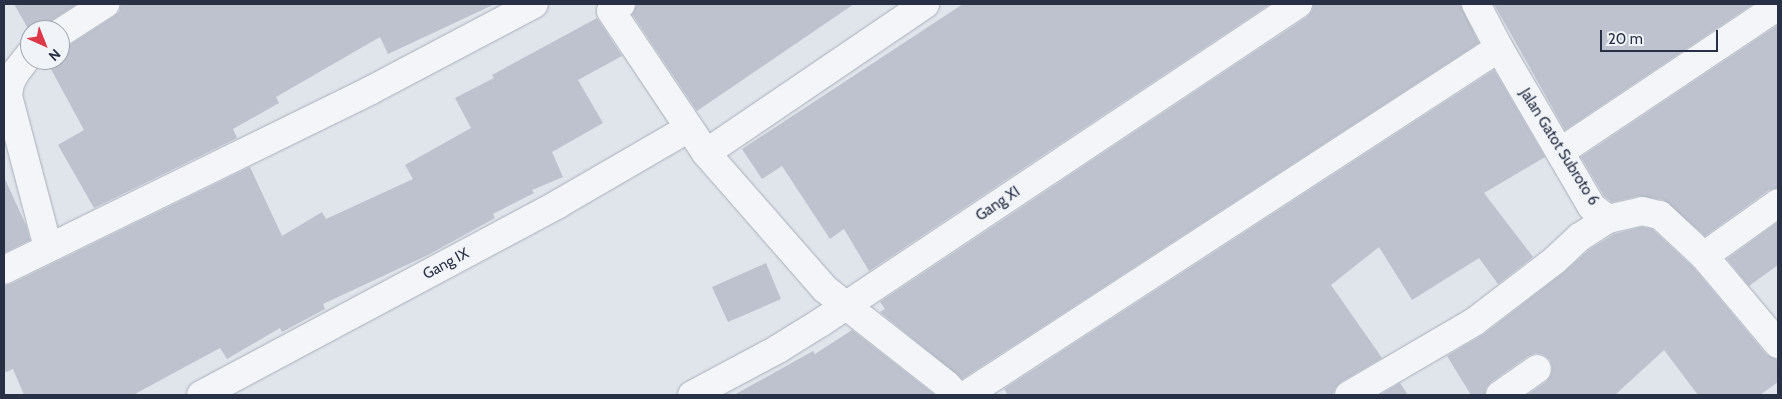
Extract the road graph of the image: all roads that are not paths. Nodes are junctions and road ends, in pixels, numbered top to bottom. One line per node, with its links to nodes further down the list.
1 (105, 4): 8 (street)
2 (534, 4): 16 (street)
3 (925, 4): 13 (street)
4 (1298, 4): 19 (street, Gang XI)
5 (1476, 4): 9 (street, Jalan Gatot Subroto 6)
6 (612, 6): 11 (street)
7 (1778, 6): 12 (street)
8 (70, 27)
9 (1499, 48): 12 (street, Jalan Gatot Subroto 6); 25 (street)
10 (20, 67): 16 (street)
11 (689, 128): 13 (street); 22 (street, Gang IX)
12 (1560, 152): 15 (street, Jalan Gatot Subroto 6)
13 (706, 153): 19 (street)
14 (1778, 203): 17 (street)
15 (1608, 219): 17 (street, Jalan Gatot Subroto 6); 26 (street)
16 (48, 247): 18 (street)
17 (1704, 256): 20 (street, Jalan Gatot Subroto 6)
18 (4, 270)
19 (846, 305): 23 (street, Gang XI); 24 (street)
20 (1778, 344)
21 (1537, 370): 27 (street)
22 (201, 395)
23 (692, 395)
24 (956, 395)
25 (966, 395)
26 (1349, 395)
27 (1500, 395)

